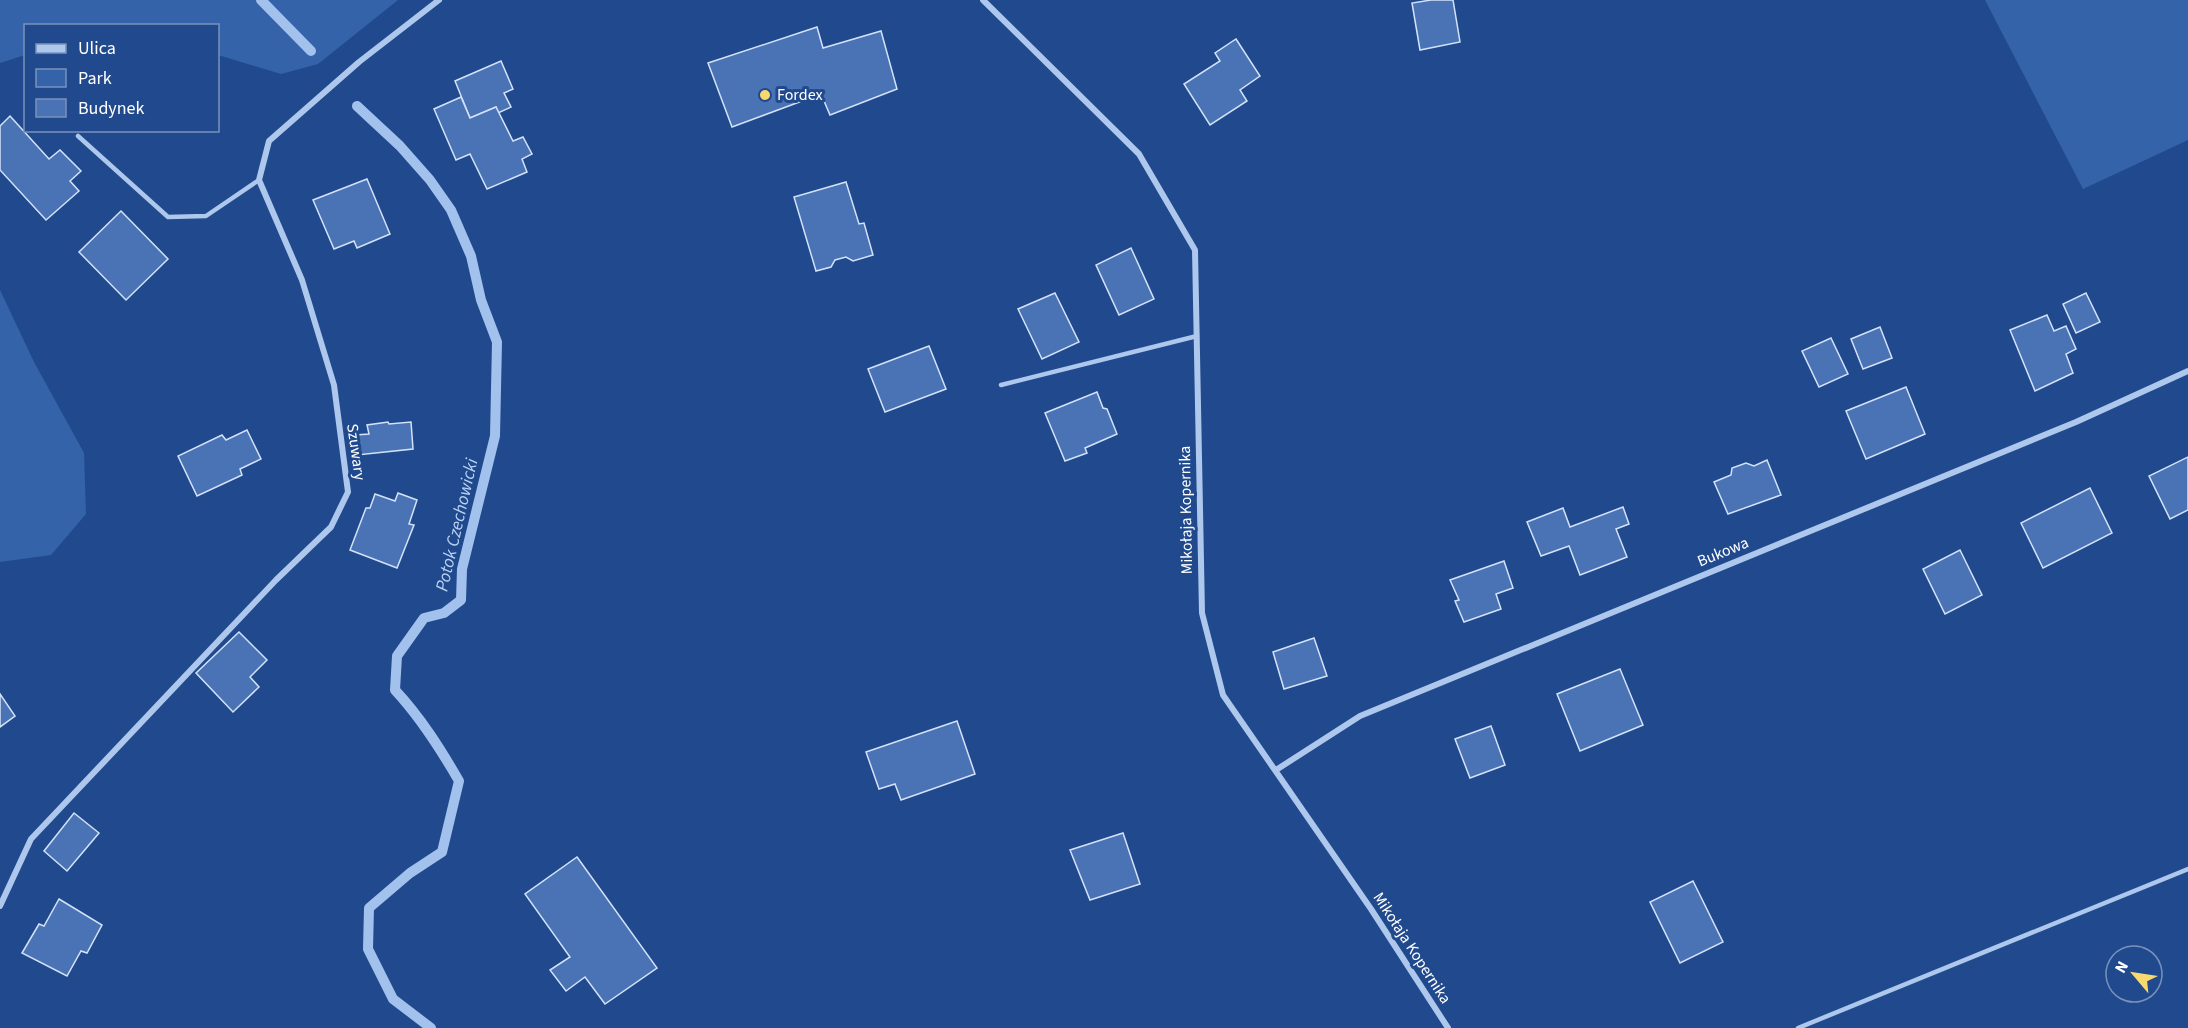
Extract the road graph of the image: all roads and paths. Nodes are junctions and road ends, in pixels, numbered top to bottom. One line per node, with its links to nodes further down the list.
1 (439, 0): 4 (street)
2 (983, 0): 5 (street, Mikołaja Kopernika)
3 (78, 136): 4 (lane)
4 (259, 180): 10 (street, Szuwary)
5 (1197, 336): 7 (lane); 8 (street, Mikołaja Kopernika)
6 (2188, 371): 8 (street, Bukowa)
7 (1001, 385)
8 (1276, 770): 11 (street, Mikołaja Kopernika)
9 (2188, 869): 12 (lane)
10 (0, 906)
11 (1448, 1028)
12 (1798, 1028)

